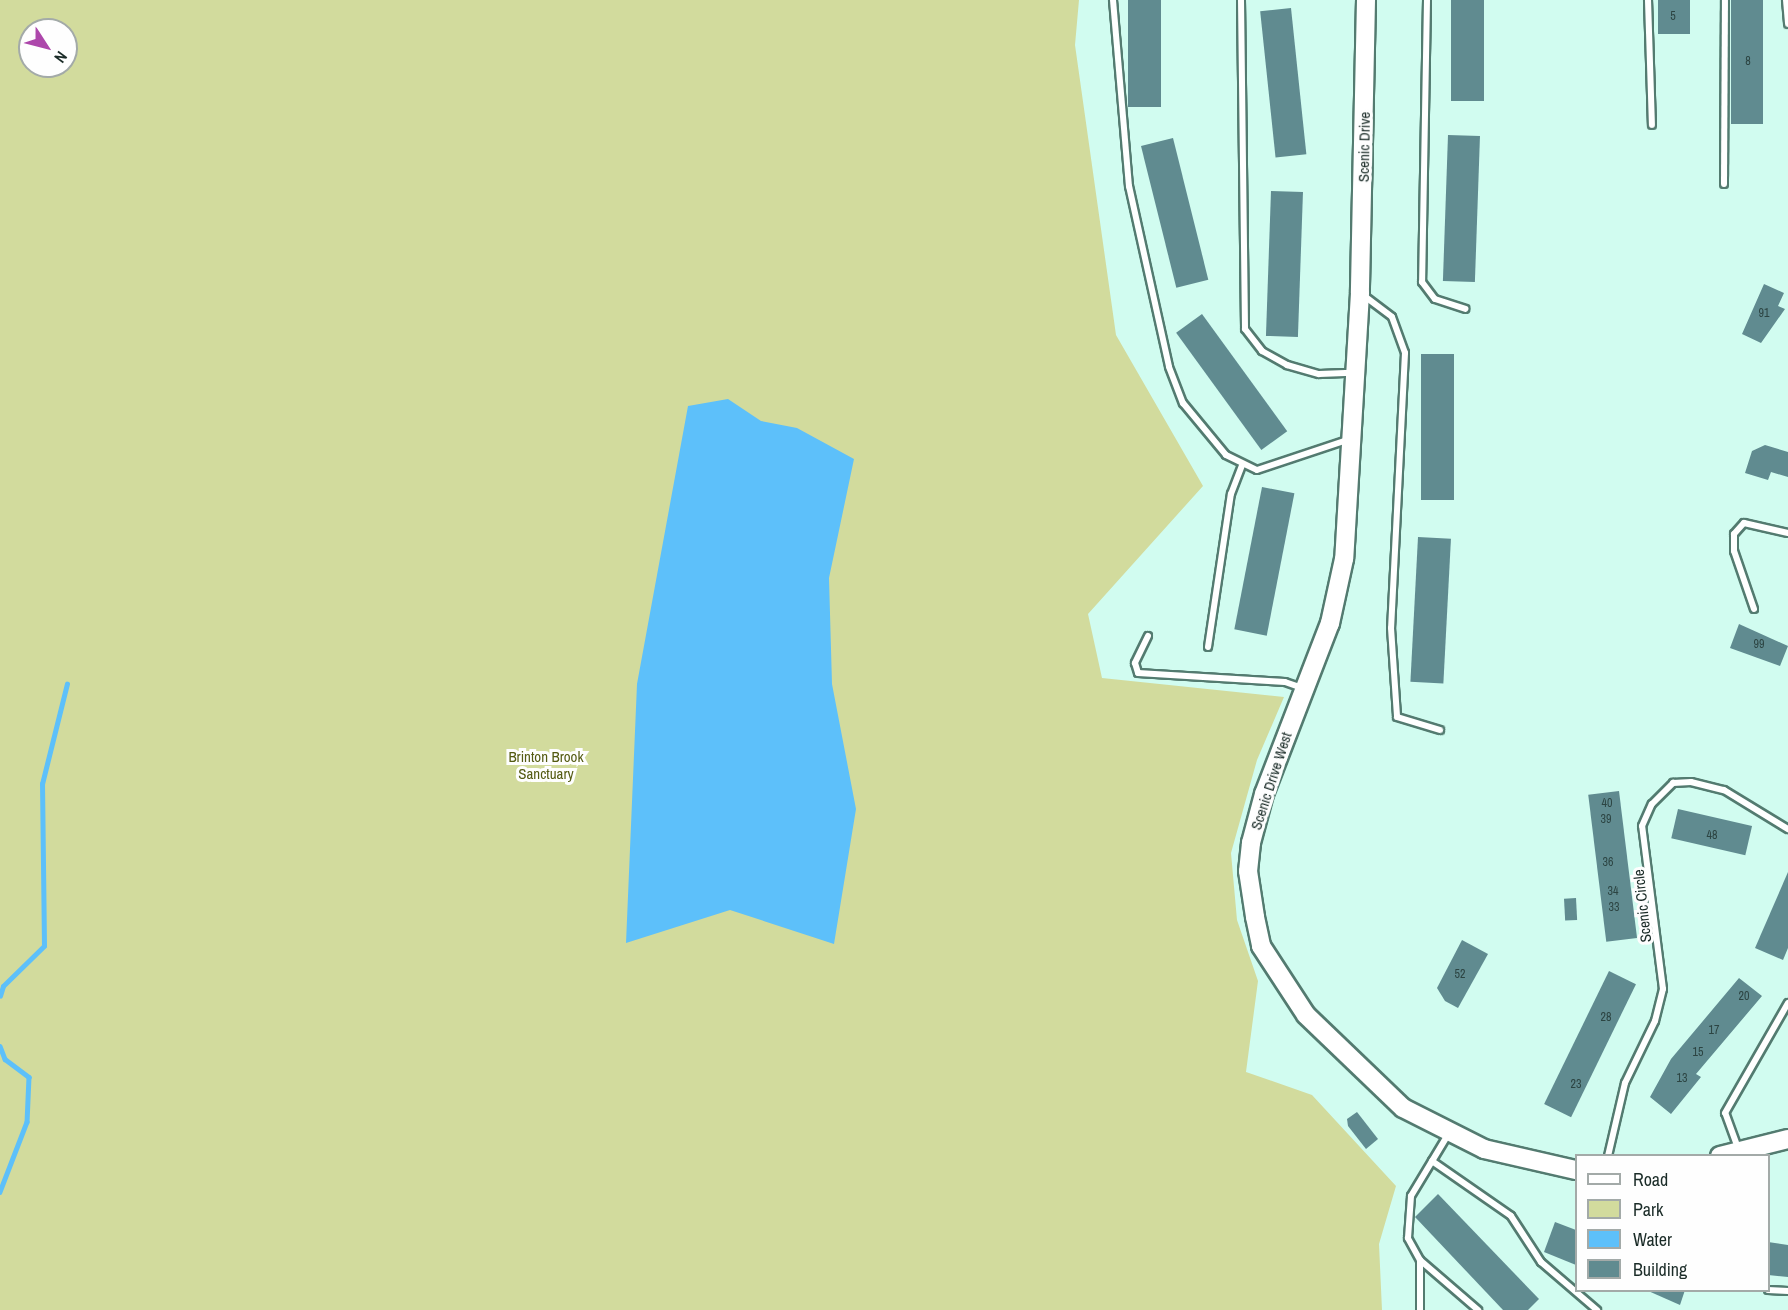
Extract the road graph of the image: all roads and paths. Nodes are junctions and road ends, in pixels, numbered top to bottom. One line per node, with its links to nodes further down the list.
1 (1113, 0): 15 (lane)
2 (1241, 0): 13 (lane)
3 (1366, 0): 11 (street, Scenic Drive)
4 (1427, 0): 12 (lane)
5 (1648, 0): 9 (lane)
6 (1725, 0): 10 (lane)
7 (1786, 0): 8 (lane)
8 (1788, 24)
9 (1652, 125)
10 (1724, 184)
11 (1360, 293): 13 (street, Scenic Drive West); 21 (lane)
12 (1465, 309)
13 (1356, 373): 14 (street, Scenic Drive West)
14 (1354, 438): 15 (lane); 20 (street, Scenic Drive West)
15 (1242, 466): 19 (lane)
16 (1788, 533): 17 (lane)
17 (1754, 609)
18 (1148, 636): 20 (lane)
19 (1208, 646)
20 (1304, 689): 24 (street, Scenic Drive West)
21 (1440, 730)
22 (1788, 830): 27 (lane, Scenic Circle)
23 (1788, 1003): 26 (lane)
24 (1449, 1133): 29 (lane); 30 (street, Scenic Drive West)
25 (1788, 1139): 26 (street)
26 (1738, 1151): 28 (street)
27 (1608, 1154)
28 (1724, 1154)
29 (1432, 1161): 31 (lane); 33 (lane)
30 (1575, 1170)
31 (1420, 1260): 36 (lane); 37 (lane)
32 (1770, 1290): 34 (lane)
33 (1575, 1291)
34 (1788, 1291)
35 (1576, 1292): 38 (lane)
36 (1420, 1310)
37 (1478, 1310)
38 (1597, 1310)

